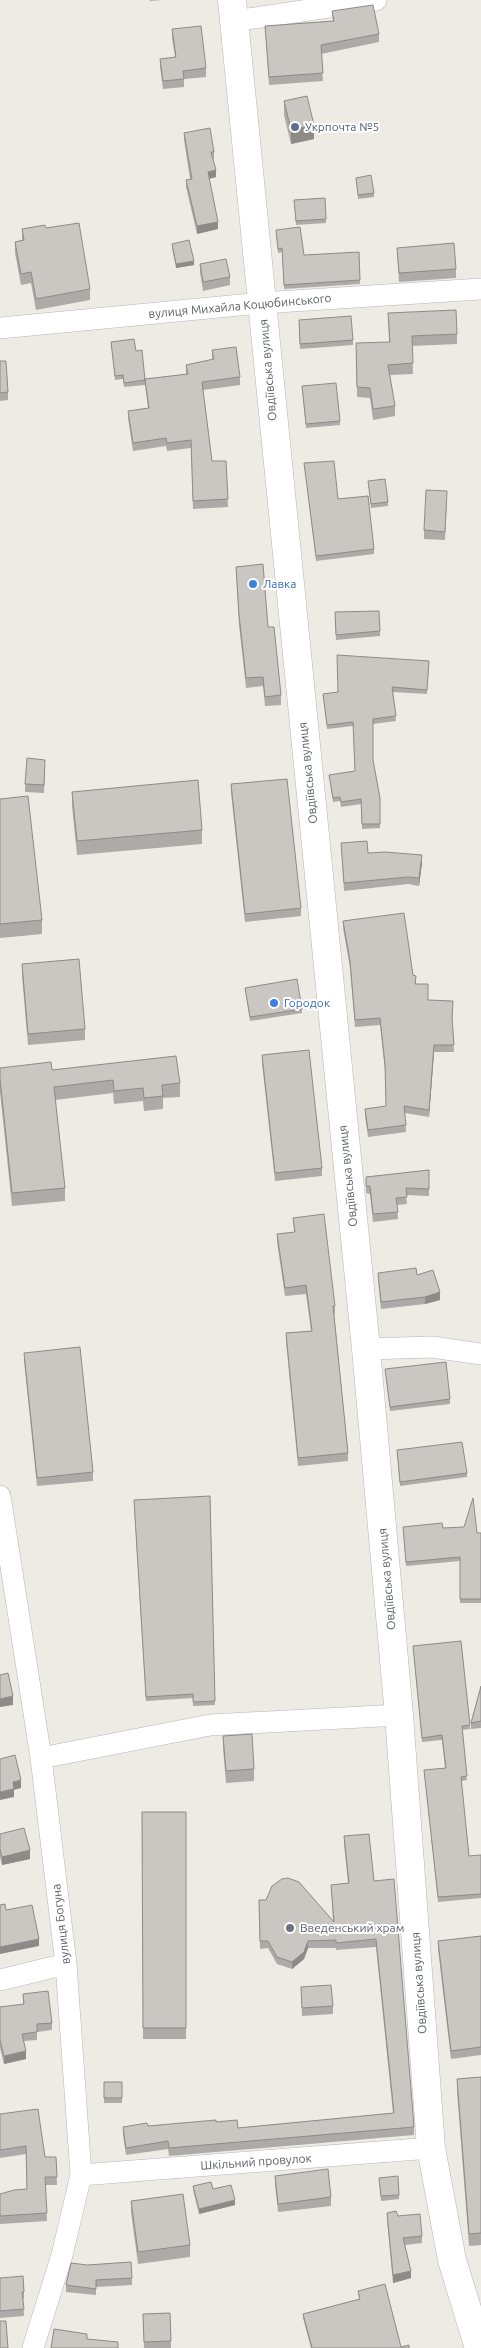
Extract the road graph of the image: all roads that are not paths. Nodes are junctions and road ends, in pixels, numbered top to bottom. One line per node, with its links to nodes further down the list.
1 (376, 0): 2 (street)
2 (233, 11): 4 (main road, Овдіївська вулиця)
3 (481, 290): 4 (street, вулиця Михайла Коцюбинського)
4 (261, 303): 5 (street, вулиця Михайла Коцюбинського); 6 (main road, Овдіївська вулиця)
5 (0, 328)
6 (366, 1349): 7 (street); 9 (main road, Овдіївська вулиця)
7 (481, 1354)
8 (0, 1496): 10 (street, вулиця Богуна)
9 (399, 1715): 10 (street); 13 (main road, Овдіївська вулиця)
10 (41, 1758): 11 (street, вулиця Богуна)
11 (66, 1964): 12 (street); 14 (street, вулиця Богуна)
12 (0, 1980)
13 (432, 2148): 14 (street, Шкільний провулок); 16 (main road, Овдіївська вулиця)
14 (81, 2175): 15 (street, вулиця Богуна)
15 (34, 2348)
16 (479, 2348)

